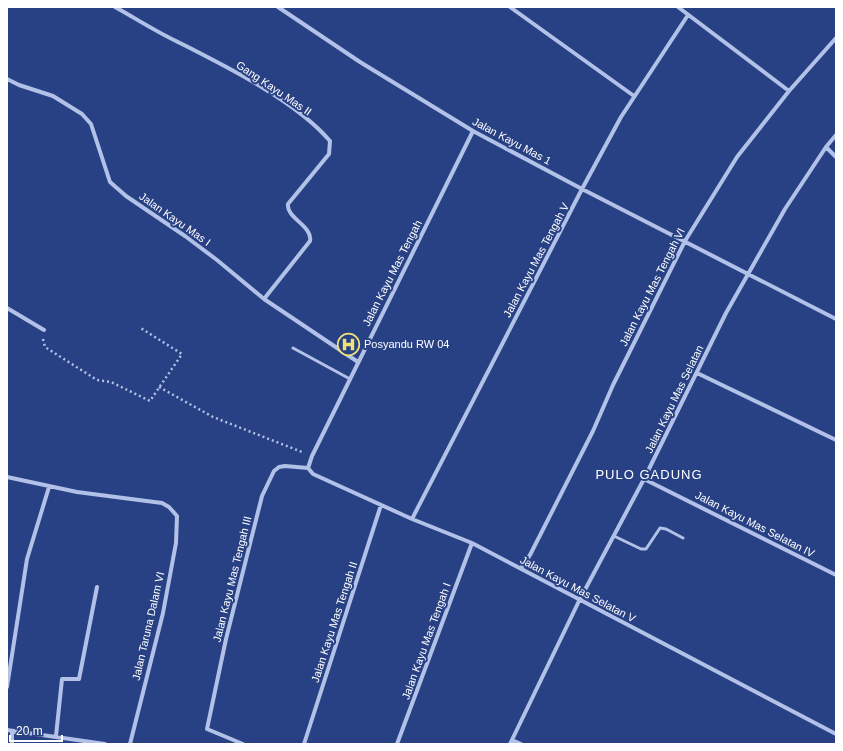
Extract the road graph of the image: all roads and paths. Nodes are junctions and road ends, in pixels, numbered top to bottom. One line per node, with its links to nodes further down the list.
1 (115, 7): 17 (street, Gang Kayu Mas II)
2 (278, 7): 10 (street, Jalan Kayu Mas 1)
3 (510, 7): 9 (street)
4 (678, 7): 5 (street)
5 (688, 15): 8 (street); 9 (street, Jalan Kayu Mas Tengah V)
6 (836, 38): 8 (street, Jalan Kayu Mas Tengah VI)
7 (7, 79): 17 (street, Jalan Kayu Mas I)
8 (789, 91): 15 (street, Jalan Kayu Mas Tengah VI)
9 (634, 96): 14 (street, Jalan Kayu Mas Tengah V)
10 (473, 130): 14 (street, Jalan Kayu Mas 1); 23 (street, Jalan Kayu Mas Tengah)
11 (836, 135): 12 (street, Jalan Kayu Mas Selatan)
12 (826, 147): 13 (street); 16 (street, Jalan Kayu Mas Selatan)
13 (836, 157)
14 (582, 189): 15 (street, Jalan Kayu Mas 1); 34 (street, Jalan Kayu Mas Tengah V)
15 (685, 241): 16 (street, Jalan Kayu Mas 1); 38 (street, Jalan Kayu Mas Tengah VI)
16 (747, 274): 19 (street, Jalan Kayu Mas 1); 24 (street, Jalan Kayu Mas Selatan)
17 (264, 299): 23 (street, Jalan Kayu Mas I)
18 (7, 308): 21 (street)
19 (836, 319)
20 (139, 327): 26 (path)
21 (44, 330): 26 (path)
22 (293, 348): 25 (lane)
23 (358, 362): 25 (street, Jalan Kayu Mas Tengah)
24 (697, 373): 27 (street); 31 (street, Jalan Kayu Mas Selatan)
25 (350, 379): 28 (street, Jalan Kayu Mas Tengah)
26 (159, 387): 28 (path)
27 (836, 440)
28 (312, 456): 29 (street, Jalan Kayu Mas Tengah)
29 (308, 468): 33 (street, Jalan Kayu Mas Selatan V); 50 (street, Jalan Kayu Mas Tengah III)
30 (7, 477): 32 (street)
31 (644, 479): 35 (street, Jalan Kayu Mas Selatan); 39 (street, Jalan Kayu Mas Selatan IV)
32 (49, 487): 42 (street); 49 (street, Jalan Taruna Dalam VI)
33 (381, 505): 34 (street, Jalan Kayu Mas Selatan V); 51 (street, Jalan Kayu Mas Tengah II)
34 (412, 519): 37 (street, Jalan Kayu Mas Selatan V)
35 (614, 536): 36 (lane); 41 (street, Jalan Kayu Mas Selatan)
36 (684, 538)
37 (472, 543): 38 (street, Jalan Kayu Mas Selatan V); 52 (street, Jalan Kayu Mas Tengah I)
38 (521, 568): 41 (street, Jalan Kayu Mas Selatan V)
39 (836, 576)
40 (97, 587): 45 (street)
41 (579, 601): 44 (street, Jalan Kayu Mas Selatan V); 46 (street, Jalan Kayu Mas Selatan)
42 (7, 687)
43 (9, 730): 45 (street); 47 (street)
44 (836, 734)
45 (56, 736): 48 (street)
46 (511, 742): 53 (street)
47 (12, 744)
48 (105, 744)
49 (130, 744)
50 (242, 744)
51 (304, 744)
52 (397, 744)
53 (521, 744)

